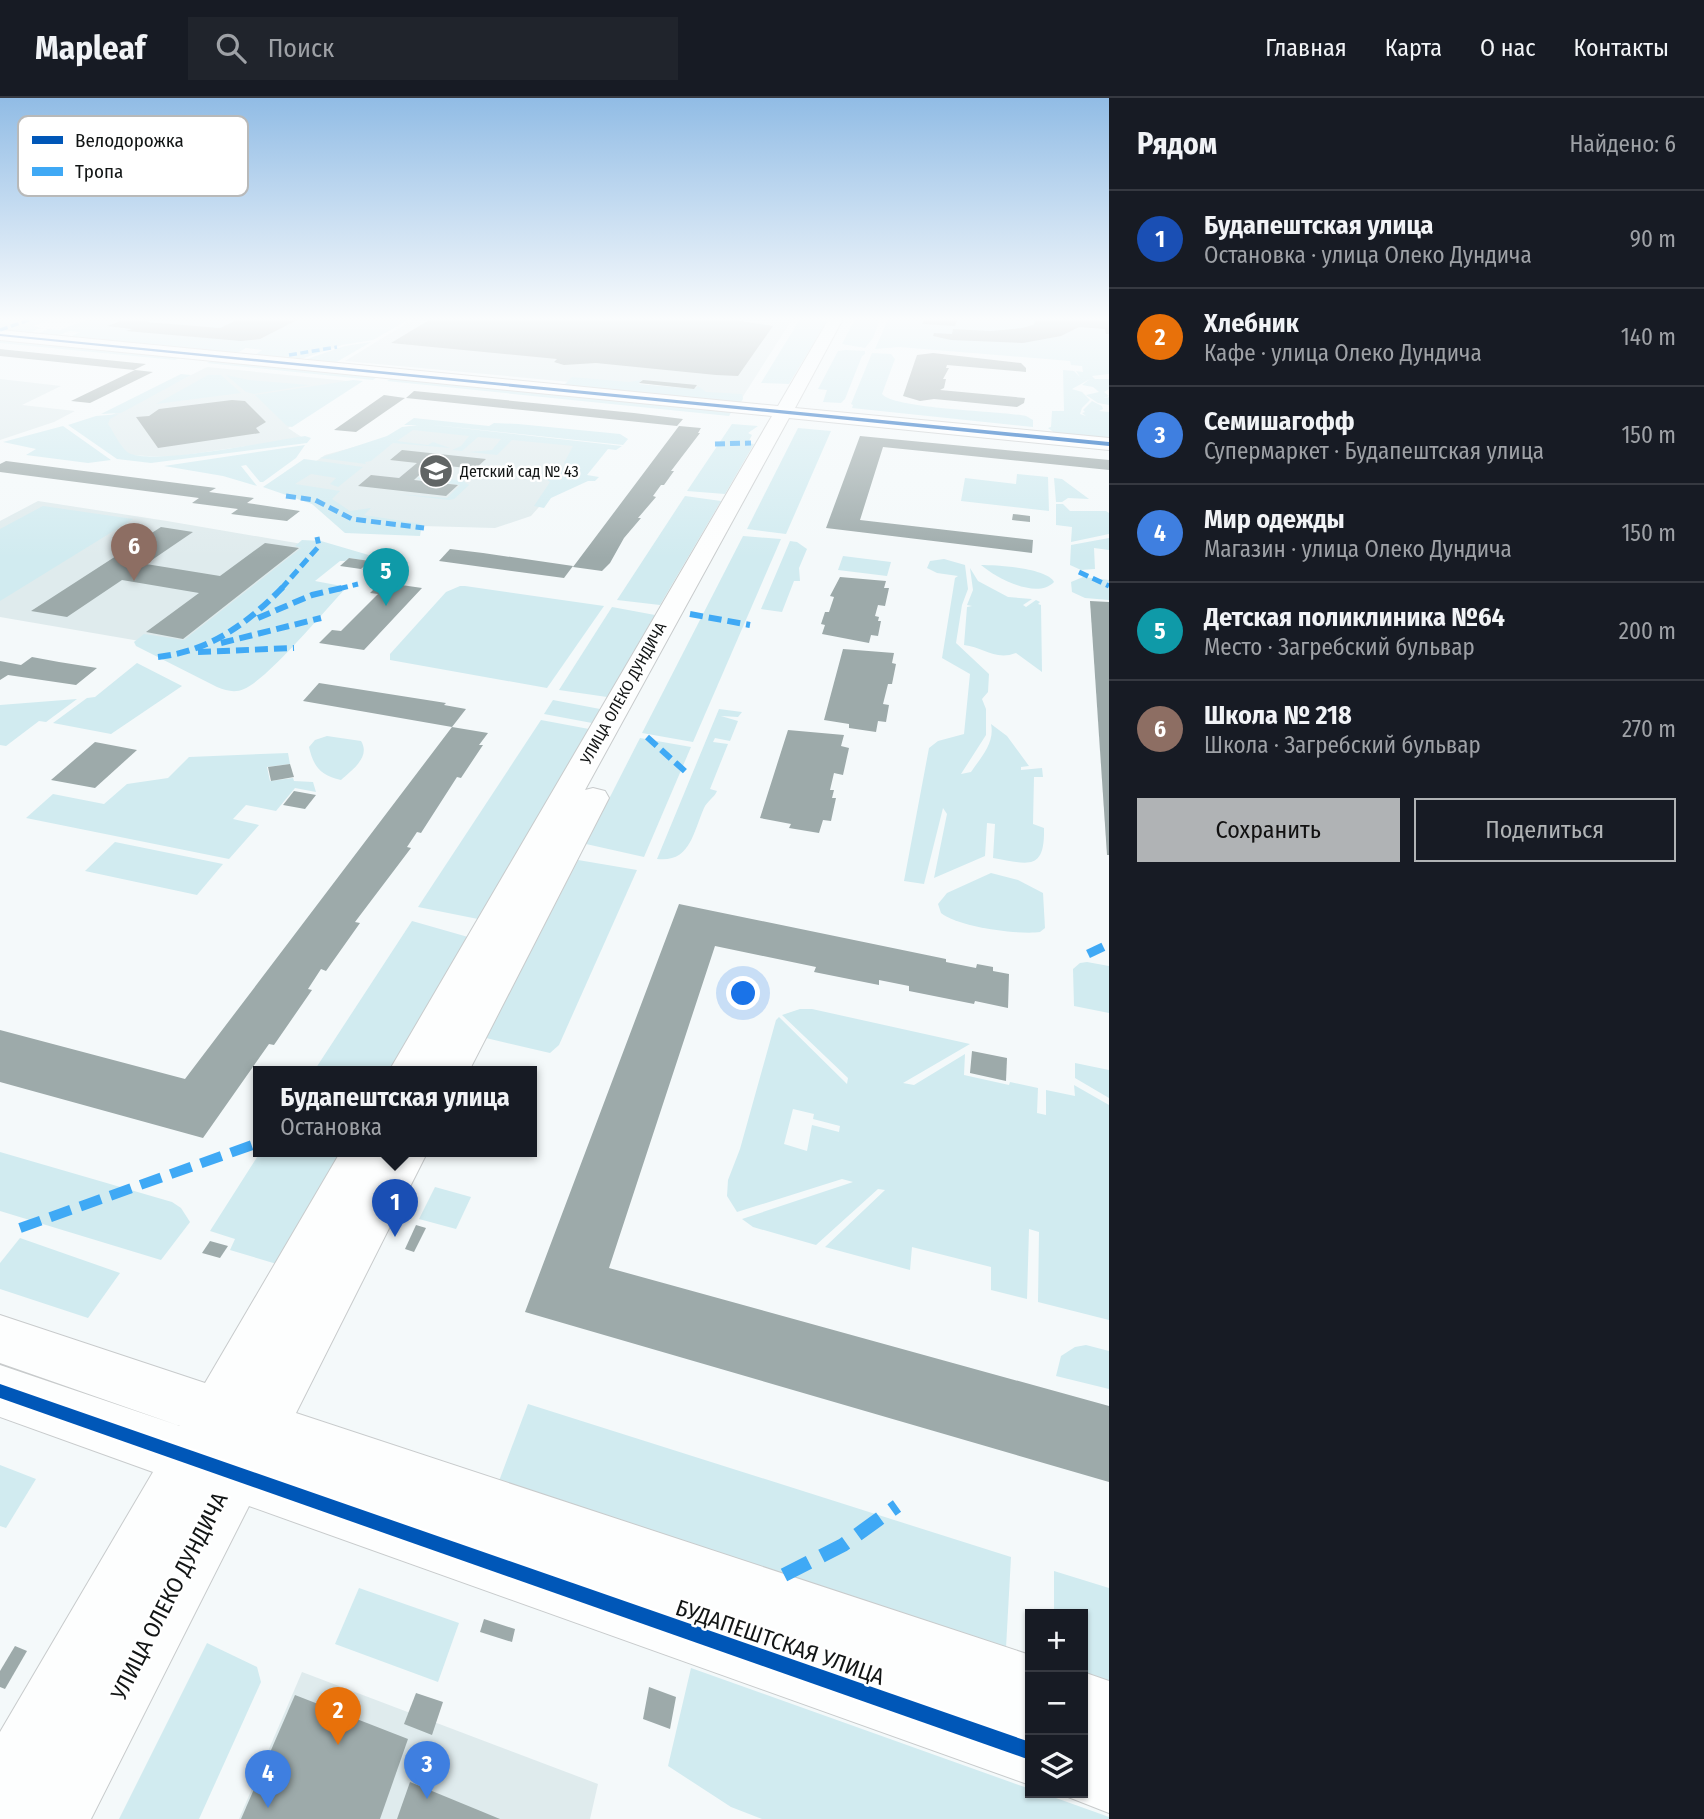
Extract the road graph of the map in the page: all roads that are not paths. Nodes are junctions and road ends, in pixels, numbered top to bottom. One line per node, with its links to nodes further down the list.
1 (630, 397): 4 (street)
2 (797, 397): 4 (street, УЛИЦА ОЛЕКО ДУНДИЧА)
3 (799, 397): 4 (street, УЛИЦА ОЛЕКО ДУНДИЧА)
4 (789, 413): 5 (street); 6 (street, УЛИЦА ОЛЕКО ДУНДИЧА); 7 (street, УЛИЦА ОЛЕКО ДУНДИЧА)
5 (1109, 444)
6 (413, 1066)
7 (451, 1066)
8 (362, 1157): 12 (street, УЛИЦА ОЛЕКО ДУНДИЧА)
9 (401, 1157): 12 (street, УЛИЦА ОЛЕКО ДУНДИЧА)
10 (0, 1339): 12 (street, БУДАПЕШТСКАЯ УЛИЦА)
11 (0, 1391): 12 (street, БУДАПЕШТСКАЯ УЛИЦА)
12 (225, 1443): 13 (street, БУДАПЕШТСКАЯ УЛИЦА); 16 (street, БУДАПЕШТСКАЯ УЛИЦА); 19 (street, УЛИЦА ОЛЕКО ДУНДИЧА); 20 (street, УЛИЦА ОЛЕКО ДУНДИЧА)
13 (1025, 1686)
14 (1088, 1707): 15 (street)
15 (1109, 1714)
16 (1025, 1749)
17 (1088, 1772): 18 (street)
18 (1109, 1779)
19 (0, 1799)
20 (53, 1819)

